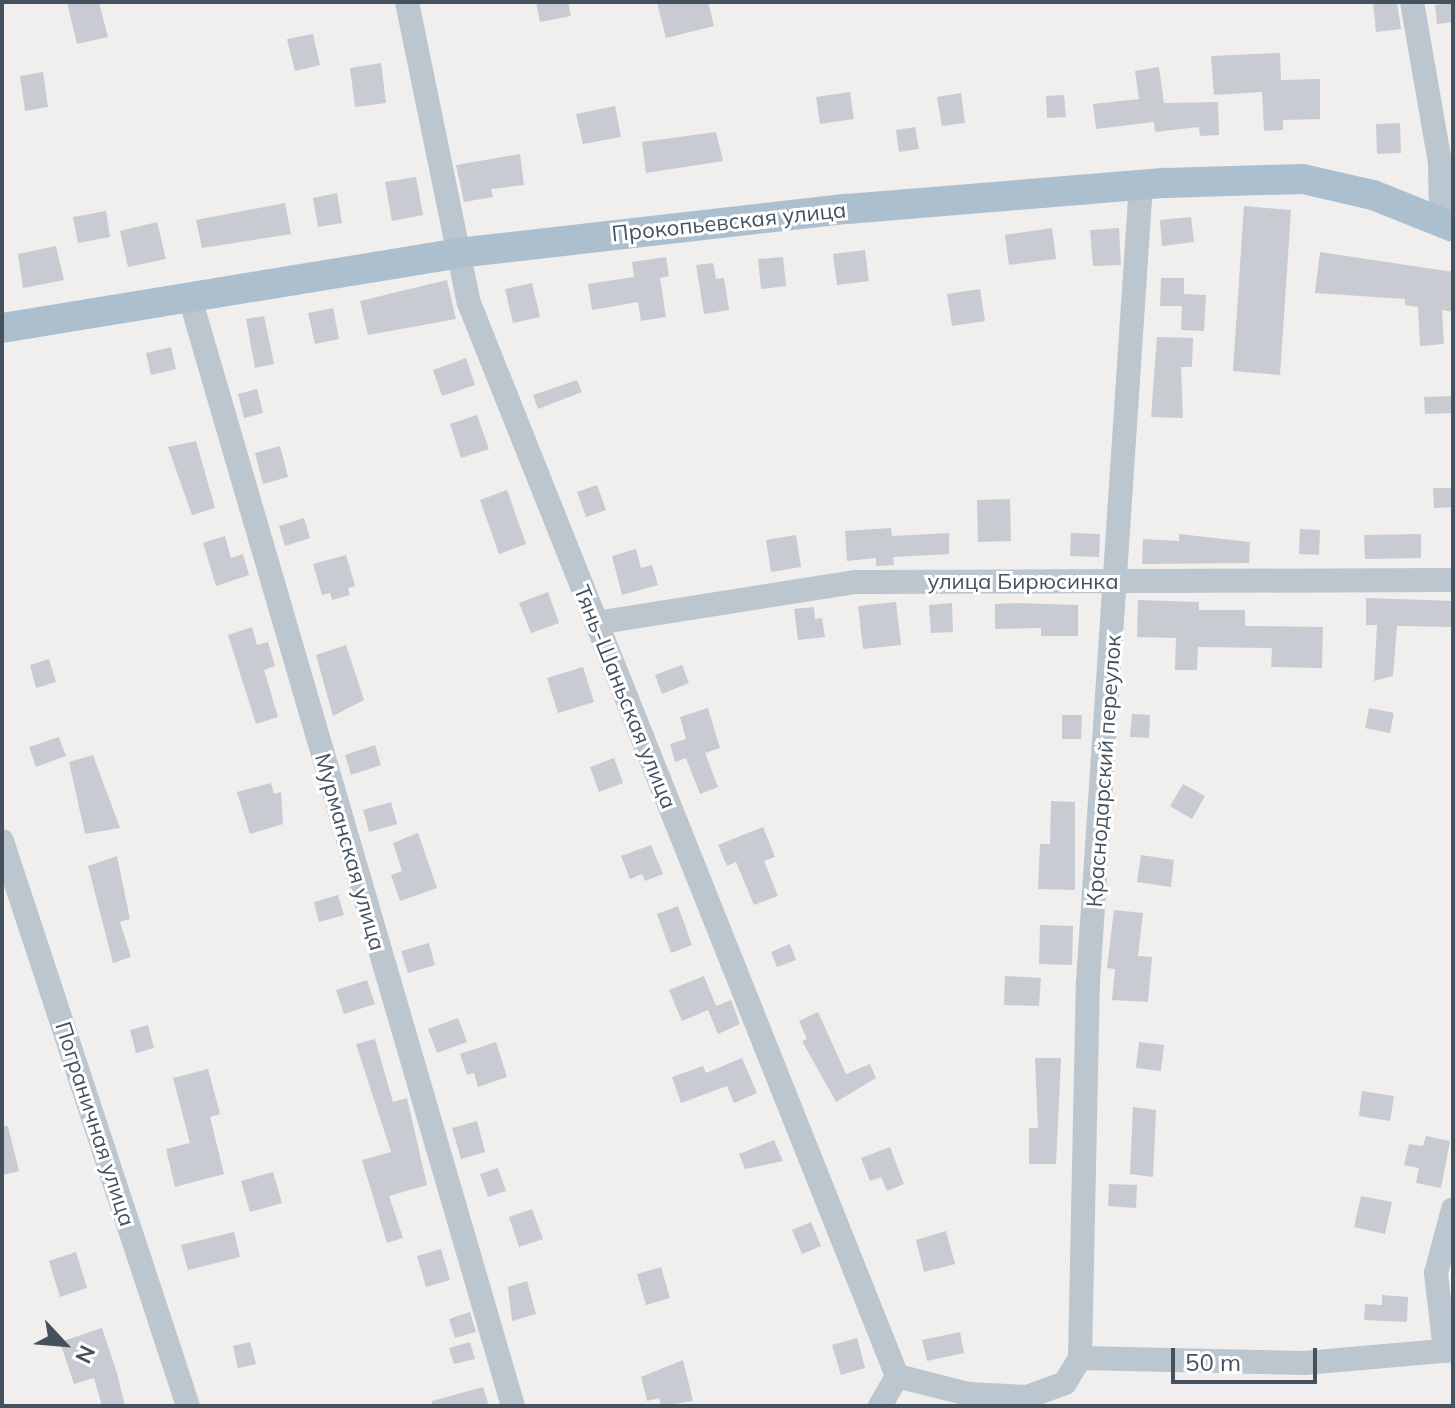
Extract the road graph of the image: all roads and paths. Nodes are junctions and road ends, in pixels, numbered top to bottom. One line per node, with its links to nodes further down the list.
1 (407, 2): 5 (street, Тянь-Шаньская улица)
2 (1412, 2): 4 (street)
3 (1141, 185): 4 (main road, Прокопьевская улица); 5 (main road, Прокопьевская улица); 9 (street, Краснодарский переулок)
4 (1447, 224)
5 (458, 253): 6 (main road, Прокопьевская улица); 10 (street, Тянь-Шаньская улица)
6 (190, 298): 7 (main road, Прокопьевская улица); 17 (street, Мурманская улица)
7 (2, 328)
8 (1453, 580): 9 (street, улица Бирюсинка)
9 (1118, 581): 10 (street, улица Бирюсинка); 14 (street, Краснодарский переулок)
10 (596, 623): 15 (street, Тянь-Шаньская улица)
11 (2, 841): 16 (street, Пограничная улица)
12 (1453, 1209): 13 (street)
13 (1449, 1350): 14 (street)
14 (1080, 1358): 15 (street)
15 (897, 1376): 18 (street)
16 (188, 1406)
17 (513, 1406)
18 (880, 1406)

